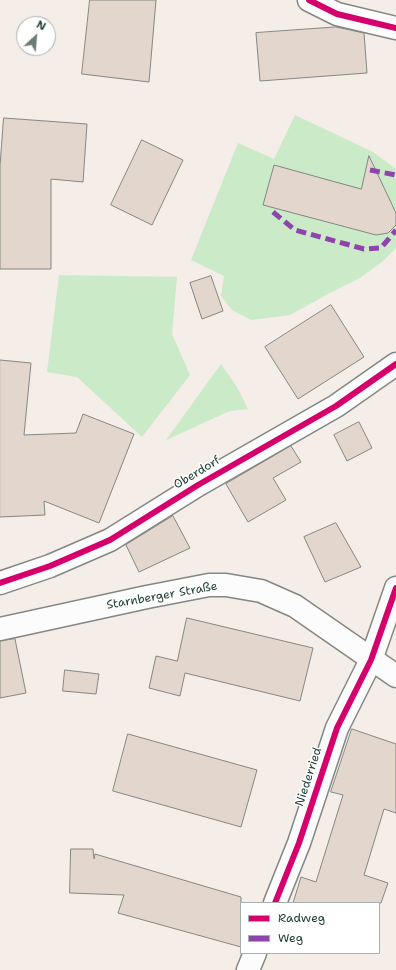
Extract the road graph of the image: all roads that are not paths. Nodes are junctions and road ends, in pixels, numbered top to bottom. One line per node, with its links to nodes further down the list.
1 (310, 0): 2 (street)
2 (396, 28)
3 (396, 364): 4 (street, Oberdorf)
4 (0, 583)
5 (396, 588): 7 (street, Niederried)
6 (0, 629): 7 (street, Starnberger Straße)
7 (371, 660): 8 (street, Starnberger Straße); 9 (street, Niederried)
8 (396, 676)
9 (275, 902)
10 (255, 954): 11 (street)
11 (248, 970)

